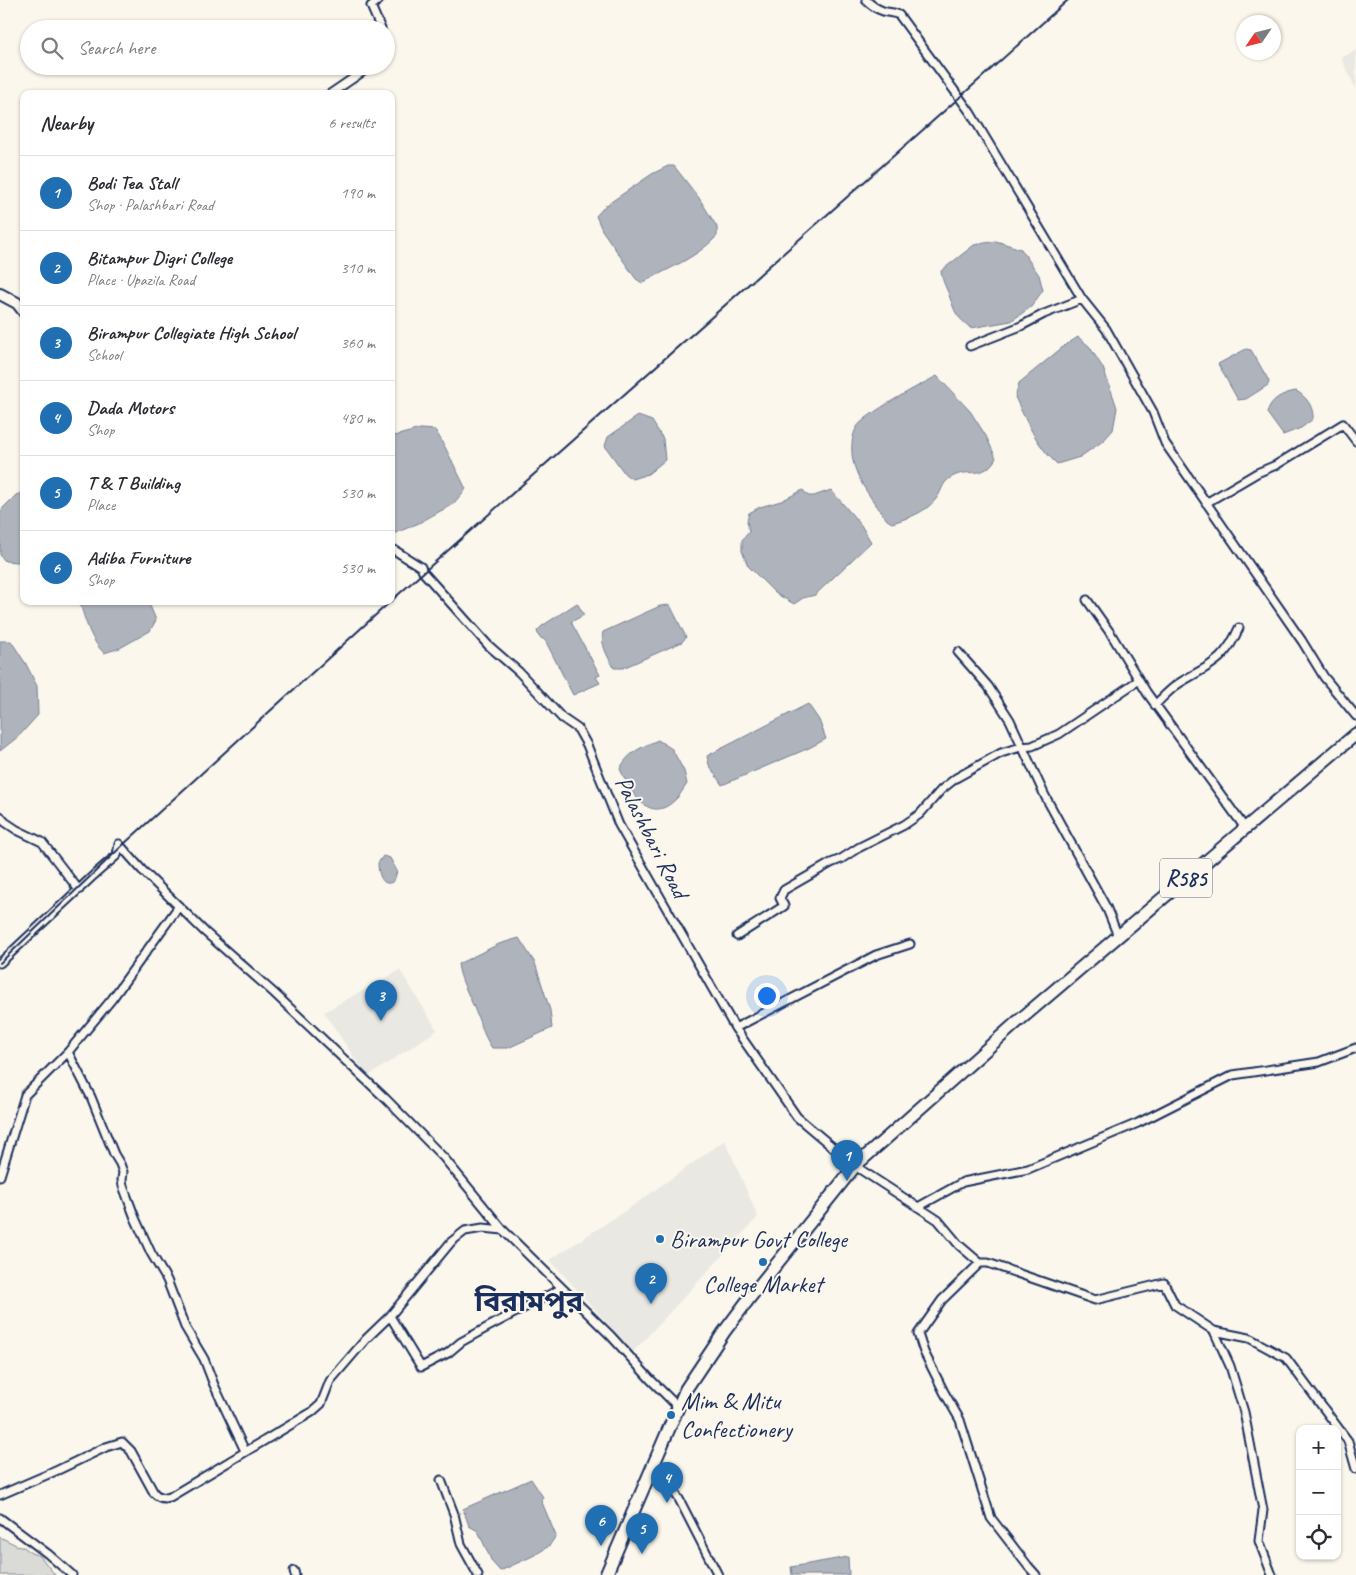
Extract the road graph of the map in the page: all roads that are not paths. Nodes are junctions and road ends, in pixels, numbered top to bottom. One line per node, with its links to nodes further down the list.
1 (379, 0): 3 (street)
2 (866, 0): 7 (street)
3 (377, 20)
4 (358, 75): 5 (street)
5 (336, 90)
6 (0, 294): 8 (street)
7 (1082, 299): 9 (street); 11 (street)
8 (20, 300)
9 (970, 346)
10 (1356, 441): 11 (street)
11 (1206, 503): 18 (street)
12 (395, 551): 29 (street, Palashbari Road)
13 (1087, 600): 16 (street)
14 (1239, 628): 17 (street)
15 (958, 652): 20 (street)
16 (1139, 680): 17 (street); 20 (street)
17 (1155, 705): 22 (street)
18 (1356, 716)
19 (1356, 734): 22 (main road, R585)
20 (1021, 747): 25 (street); 26 (street)
21 (0, 816): 23 (street)
22 (1245, 828): 26 (main road, R585)
23 (79, 890): 24 (street); 28 (street)
24 (179, 906): 31 (street); 35 (street)
25 (737, 936)
26 (1118, 936): 32 (main road, R585)
27 (910, 944): 29 (street)
28 (0, 963)
29 (735, 1028): 32 (street, Palashbari Road)
30 (1356, 1048): 34 (street)
31 (68, 1052): 33 (street); 41 (street)
32 (855, 1166): 34 (street, Palashbari Road); 40 (main road, R585)
33 (0, 1176)
34 (918, 1206): 36 (street, Palashbari Road)
35 (503, 1230): 37 (street); 38 (street)
36 (980, 1263): 39 (street); 51 (street)
37 (562, 1288): 38 (street); 40 (street)
38 (390, 1316): 41 (street)
39 (1214, 1332): 43 (street); 52 (street)
40 (678, 1407): 42 (main road, R585)
41 (245, 1451): 45 (street)
42 (655, 1464): 49 (main road, R585); 50 (street)
43 (1356, 1468)
44 (442, 1480): 48 (street)
45 (0, 1495)
46 (0, 1518): 47 (street)
47 (72, 1575)
48 (478, 1575)
49 (606, 1575)
50 (718, 1575)
51 (1036, 1575)
52 (1272, 1575)

